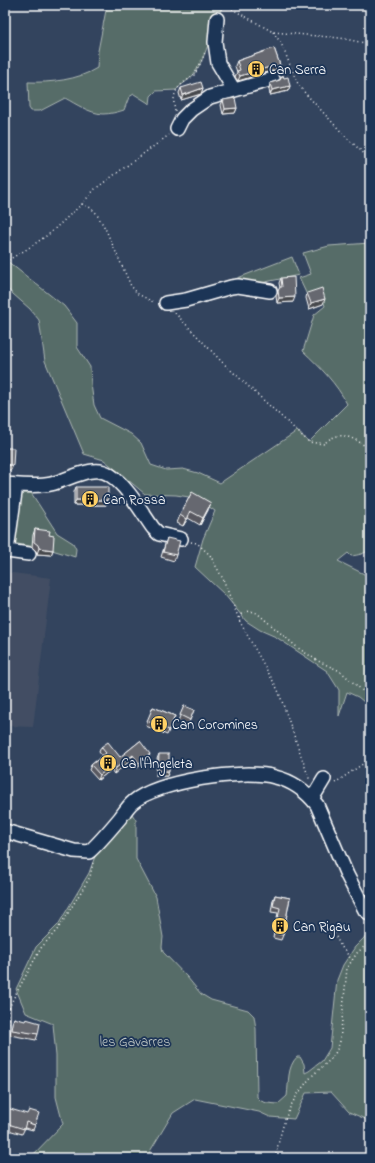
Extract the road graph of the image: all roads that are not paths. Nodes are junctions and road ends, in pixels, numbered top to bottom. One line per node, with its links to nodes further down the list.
1 (217, 19): 3 (street)
2 (273, 79): 3 (street)
3 (234, 90): 4 (street)
4 (177, 129)
5 (270, 291): 6 (street)
6 (166, 303)
7 (10, 484): 8 (street); 9 (street)
8 (181, 539)
9 (29, 554)
10 (328, 782): 11 (street)
11 (312, 799): 12 (street); 13 (street)
12 (5, 831)
13 (370, 914)

